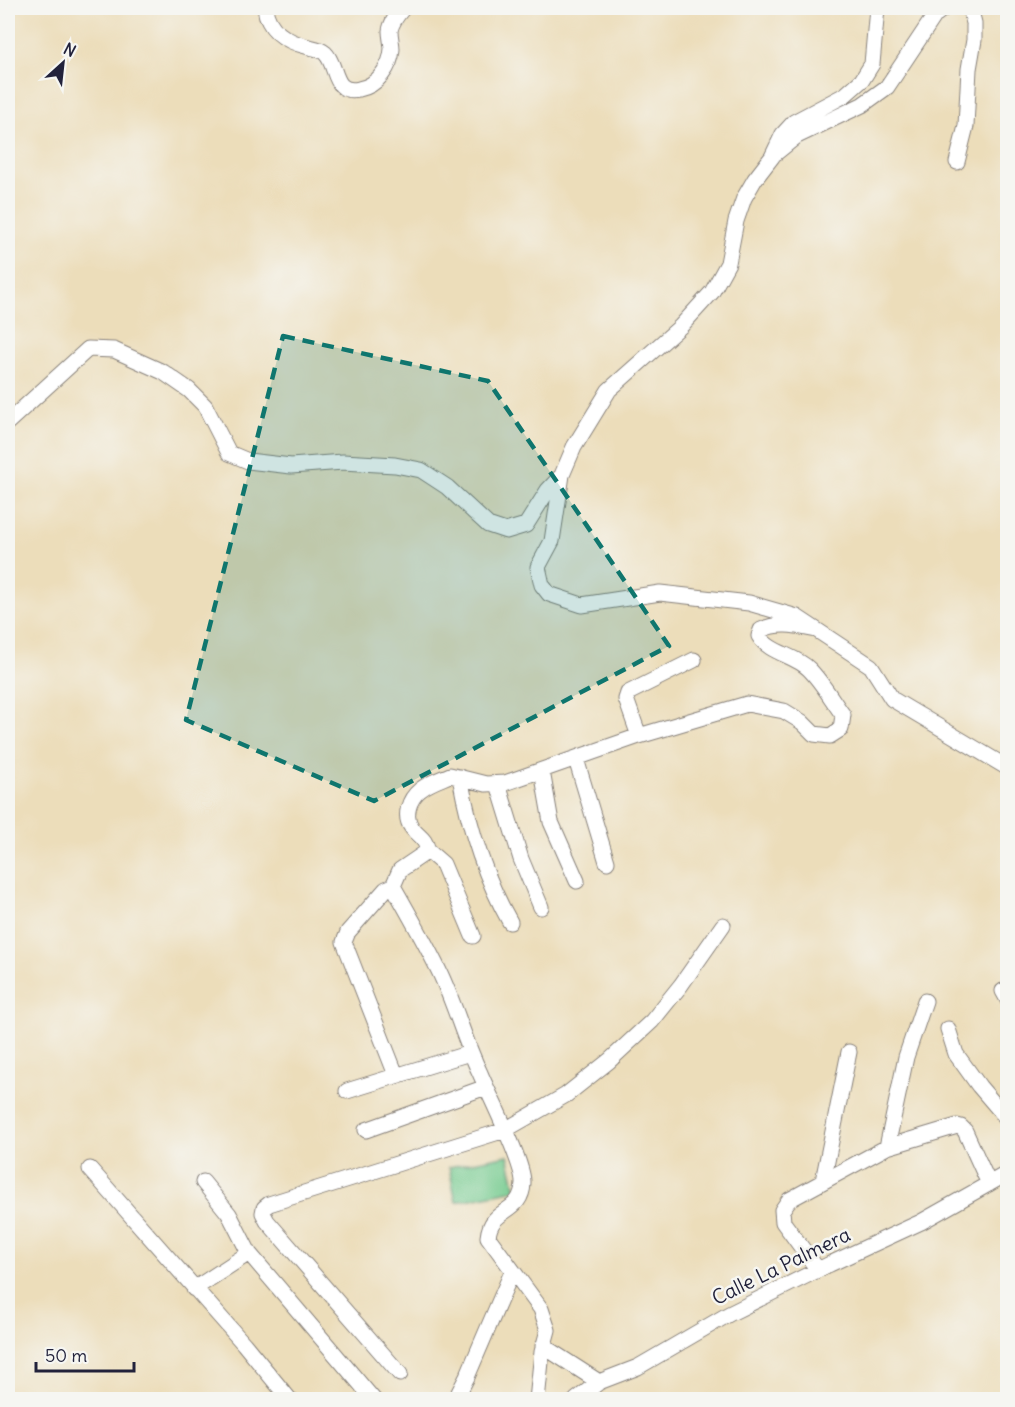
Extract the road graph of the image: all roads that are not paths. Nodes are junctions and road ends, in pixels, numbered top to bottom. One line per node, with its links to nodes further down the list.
1 (265, 8): 2 (street)
2 (404, 8)
3 (877, 8): 6 (street)
4 (944, 8): 6 (street)
5 (970, 8): 7 (street)
6 (772, 157): 9 (street)
7 (957, 162)
8 (8, 422): 9 (street)
9 (562, 475): 10 (street)
10 (816, 630): 12 (street); 14 (street)
11 (694, 660): 12 (street)
12 (639, 736): 13 (street)
13 (576, 759): 15 (street); 19 (street)
14 (1008, 768)
15 (542, 771): 17 (street); 20 (street)
16 (460, 777): 17 (street); 18 (street); 23 (street)
17 (498, 784): 22 (street)
18 (428, 851): 21 (street); 25 (street)
19 (607, 862)
20 (577, 881)
21 (393, 886): 28 (street); 30 (street)
22 (542, 907)
23 (510, 922)
24 (723, 925): 35 (street)
25 (473, 936)
26 (925, 1001): 36 (street)
27 (948, 1029): 33 (street)
28 (470, 1053): 30 (street); 31 (street)
29 (849, 1053): 39 (street)
30 (396, 1075): 32 (street)
31 (486, 1087): 34 (street); 35 (street)
32 (347, 1091)
33 (1008, 1120)
34 (366, 1130)
35 (505, 1130): 44 (street); 47 (street)
36 (887, 1147): 39 (street); 41 (street)
37 (90, 1169): 45 (street)
38 (1008, 1173): 41 (street, Calle La Palmera)
39 (823, 1181): 43 (street)
40 (203, 1182): 42 (street)
41 (989, 1184): 43 (street, Calle La Palmera)
42 (249, 1253): 45 (street); 50 (street)
43 (818, 1270): 48 (street, Calle La Palmera)
44 (512, 1272): 46 (street); 51 (street)
45 (194, 1289): 49 (street)
46 (543, 1346): 48 (street); 52 (street)
47 (400, 1374)
48 (598, 1382): 53 (street, Calle La Palmera)
49 (290, 1400)
50 (374, 1400)
51 (455, 1400)
52 (537, 1400)
53 (576, 1400)

